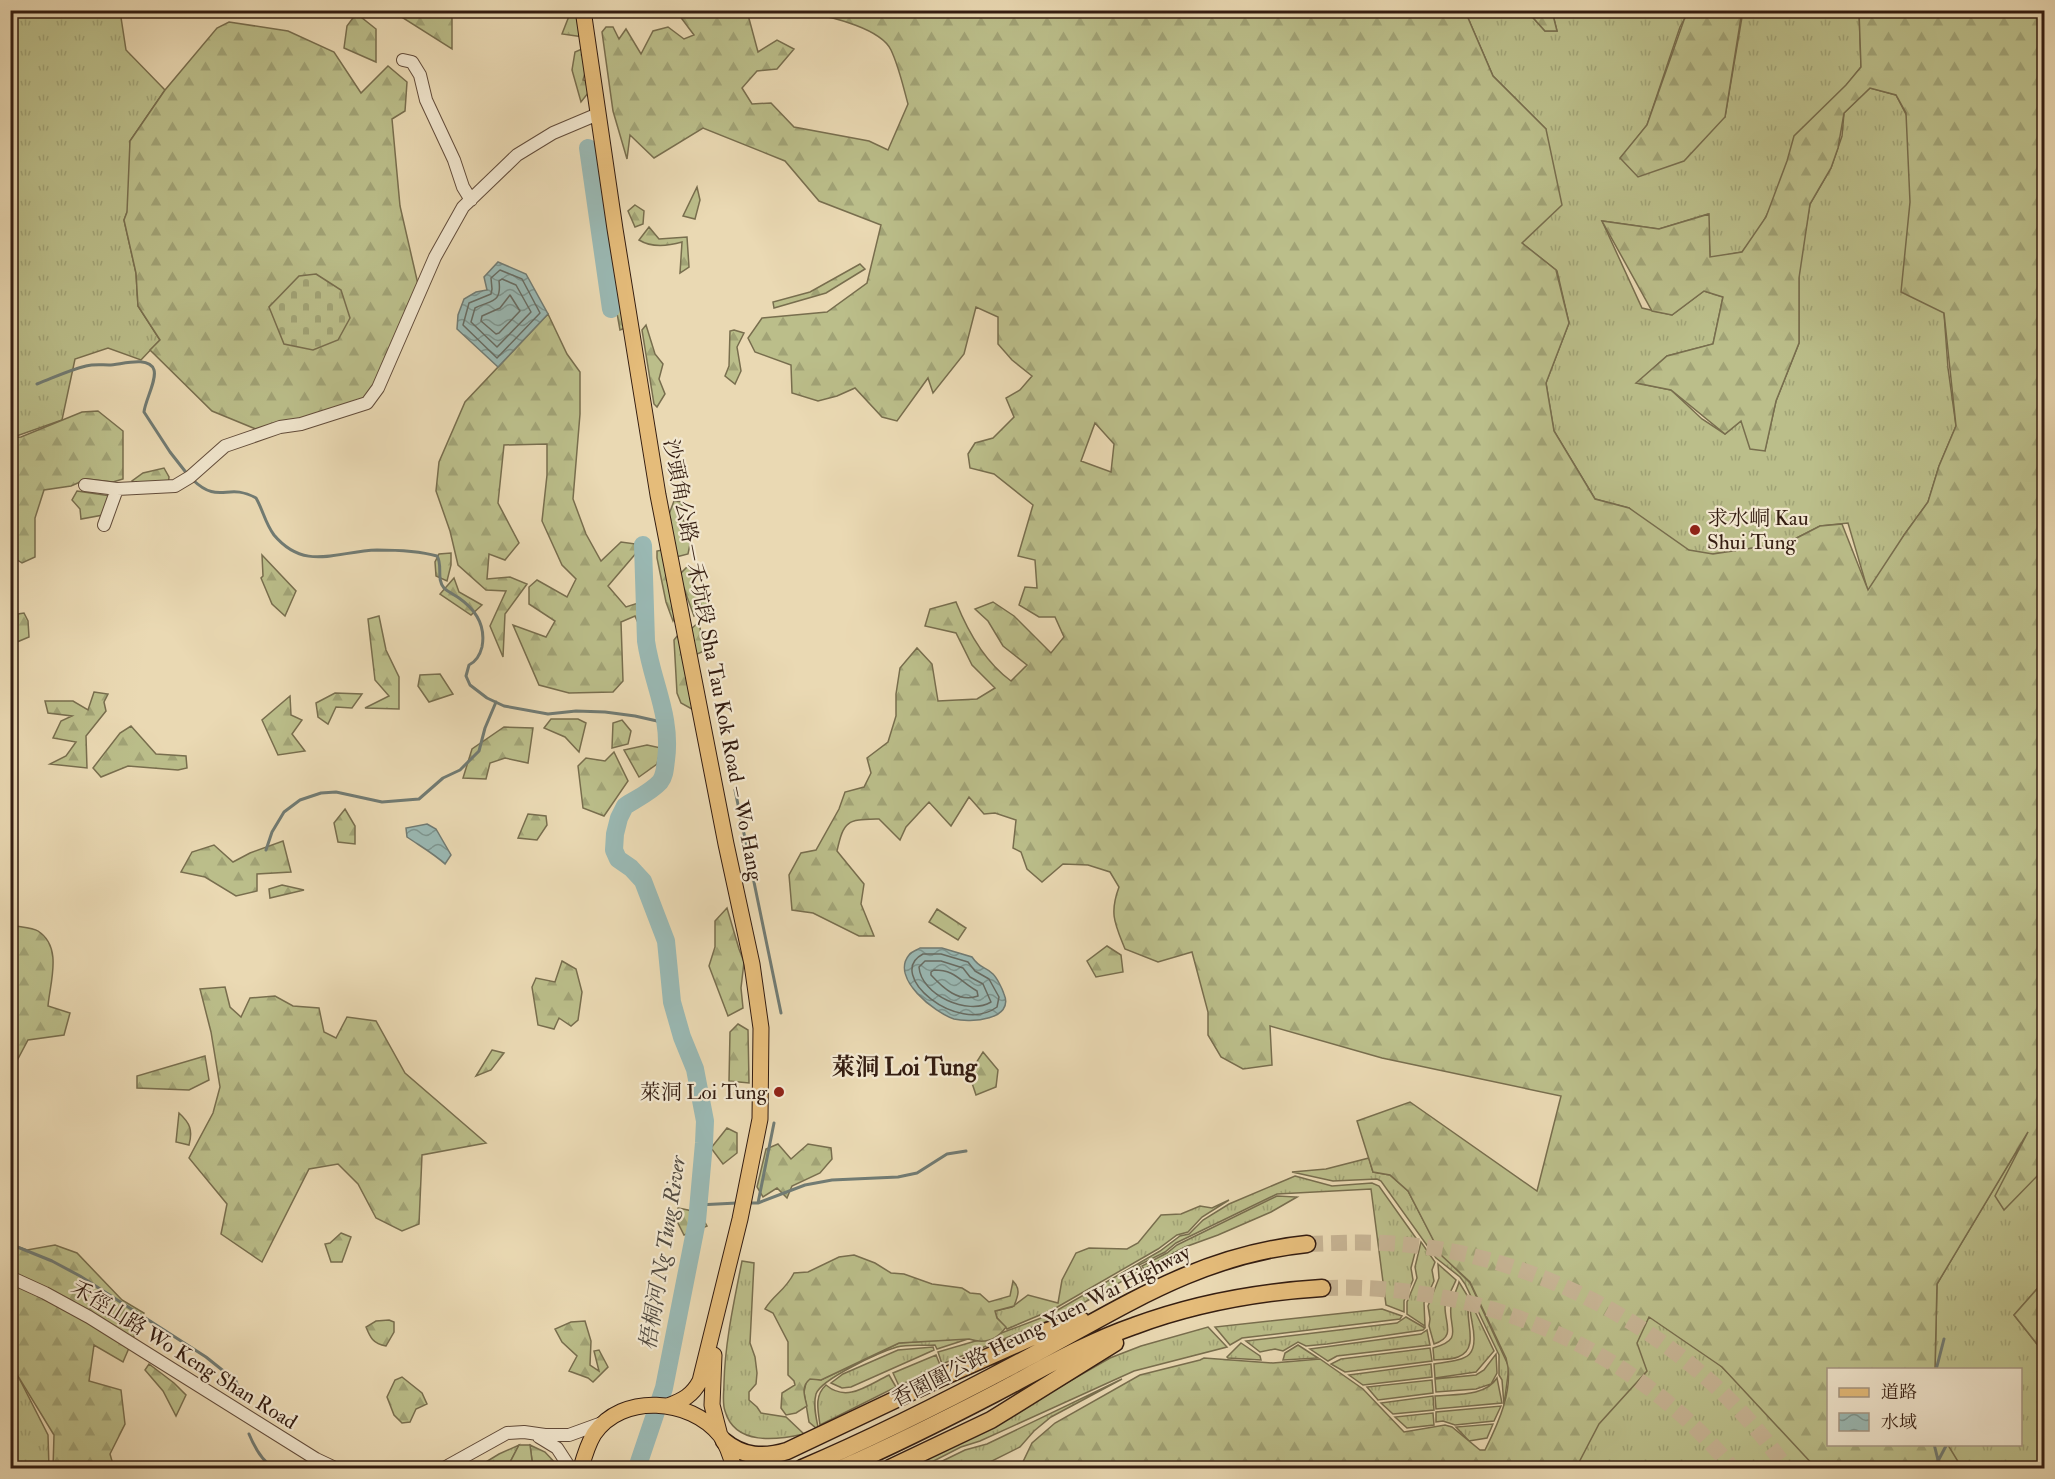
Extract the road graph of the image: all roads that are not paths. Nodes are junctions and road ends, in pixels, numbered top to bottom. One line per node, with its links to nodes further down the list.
1 (583, 10): 3 (main road, 沙頭角公路－禾坑段 Sha Tau Kok Road – Wo Hang)
2 (403, 60): 4 (street)
3 (598, 114): 4 (street); 12 (main road, 沙頭角公路－禾坑段 Sha Tau Kok Road – Wo Hang)
4 (471, 200): 6 (street)
5 (85, 485): 6 (street)
6 (117, 489): 7 (street)
7 (104, 525)
8 (1307, 1245): 11 (highway, 香園圍公路 Heung Yuen Wai Highway)
9 (10, 1277): 18 (street, 禾徑山路 Wo Keng Shan Road)
10 (1322, 1288): 13 (highway, 香園圍公路 Heung Yuen Wai Highway)
11 (1116, 1308): 17 (highway); 23 (highway, 香園圍公路 Heung Yuen Wai Highway)
12 (717, 1316): 14 (main road, 沙頭角公路－禾坑段 Sha Tau Kok Road – Wo Hang); 17 (main road, 沙頭角公路－禾坑段 Sha Tau Kok Road – Wo Hang)
13 (1160, 1317): 24 (highway, 香園圍公路 Heung Yuen Wai Highway); 25 (highway)
14 (685, 1405): 15 (main road); 17 (main road)
15 (612, 1418): 16 (street); 21 (main road)
16 (533, 1433): 19 (street); 20 (street)
17 (722, 1438): 22 (main road, 沙頭角公路－禾坑段 Sha Tau Kok Road – Wo Hang)
18 (335, 1468)
19 (444, 1468)
20 (570, 1468)
21 (581, 1468)
22 (734, 1468)
23 (802, 1468)
24 (842, 1468)
25 (890, 1468)

